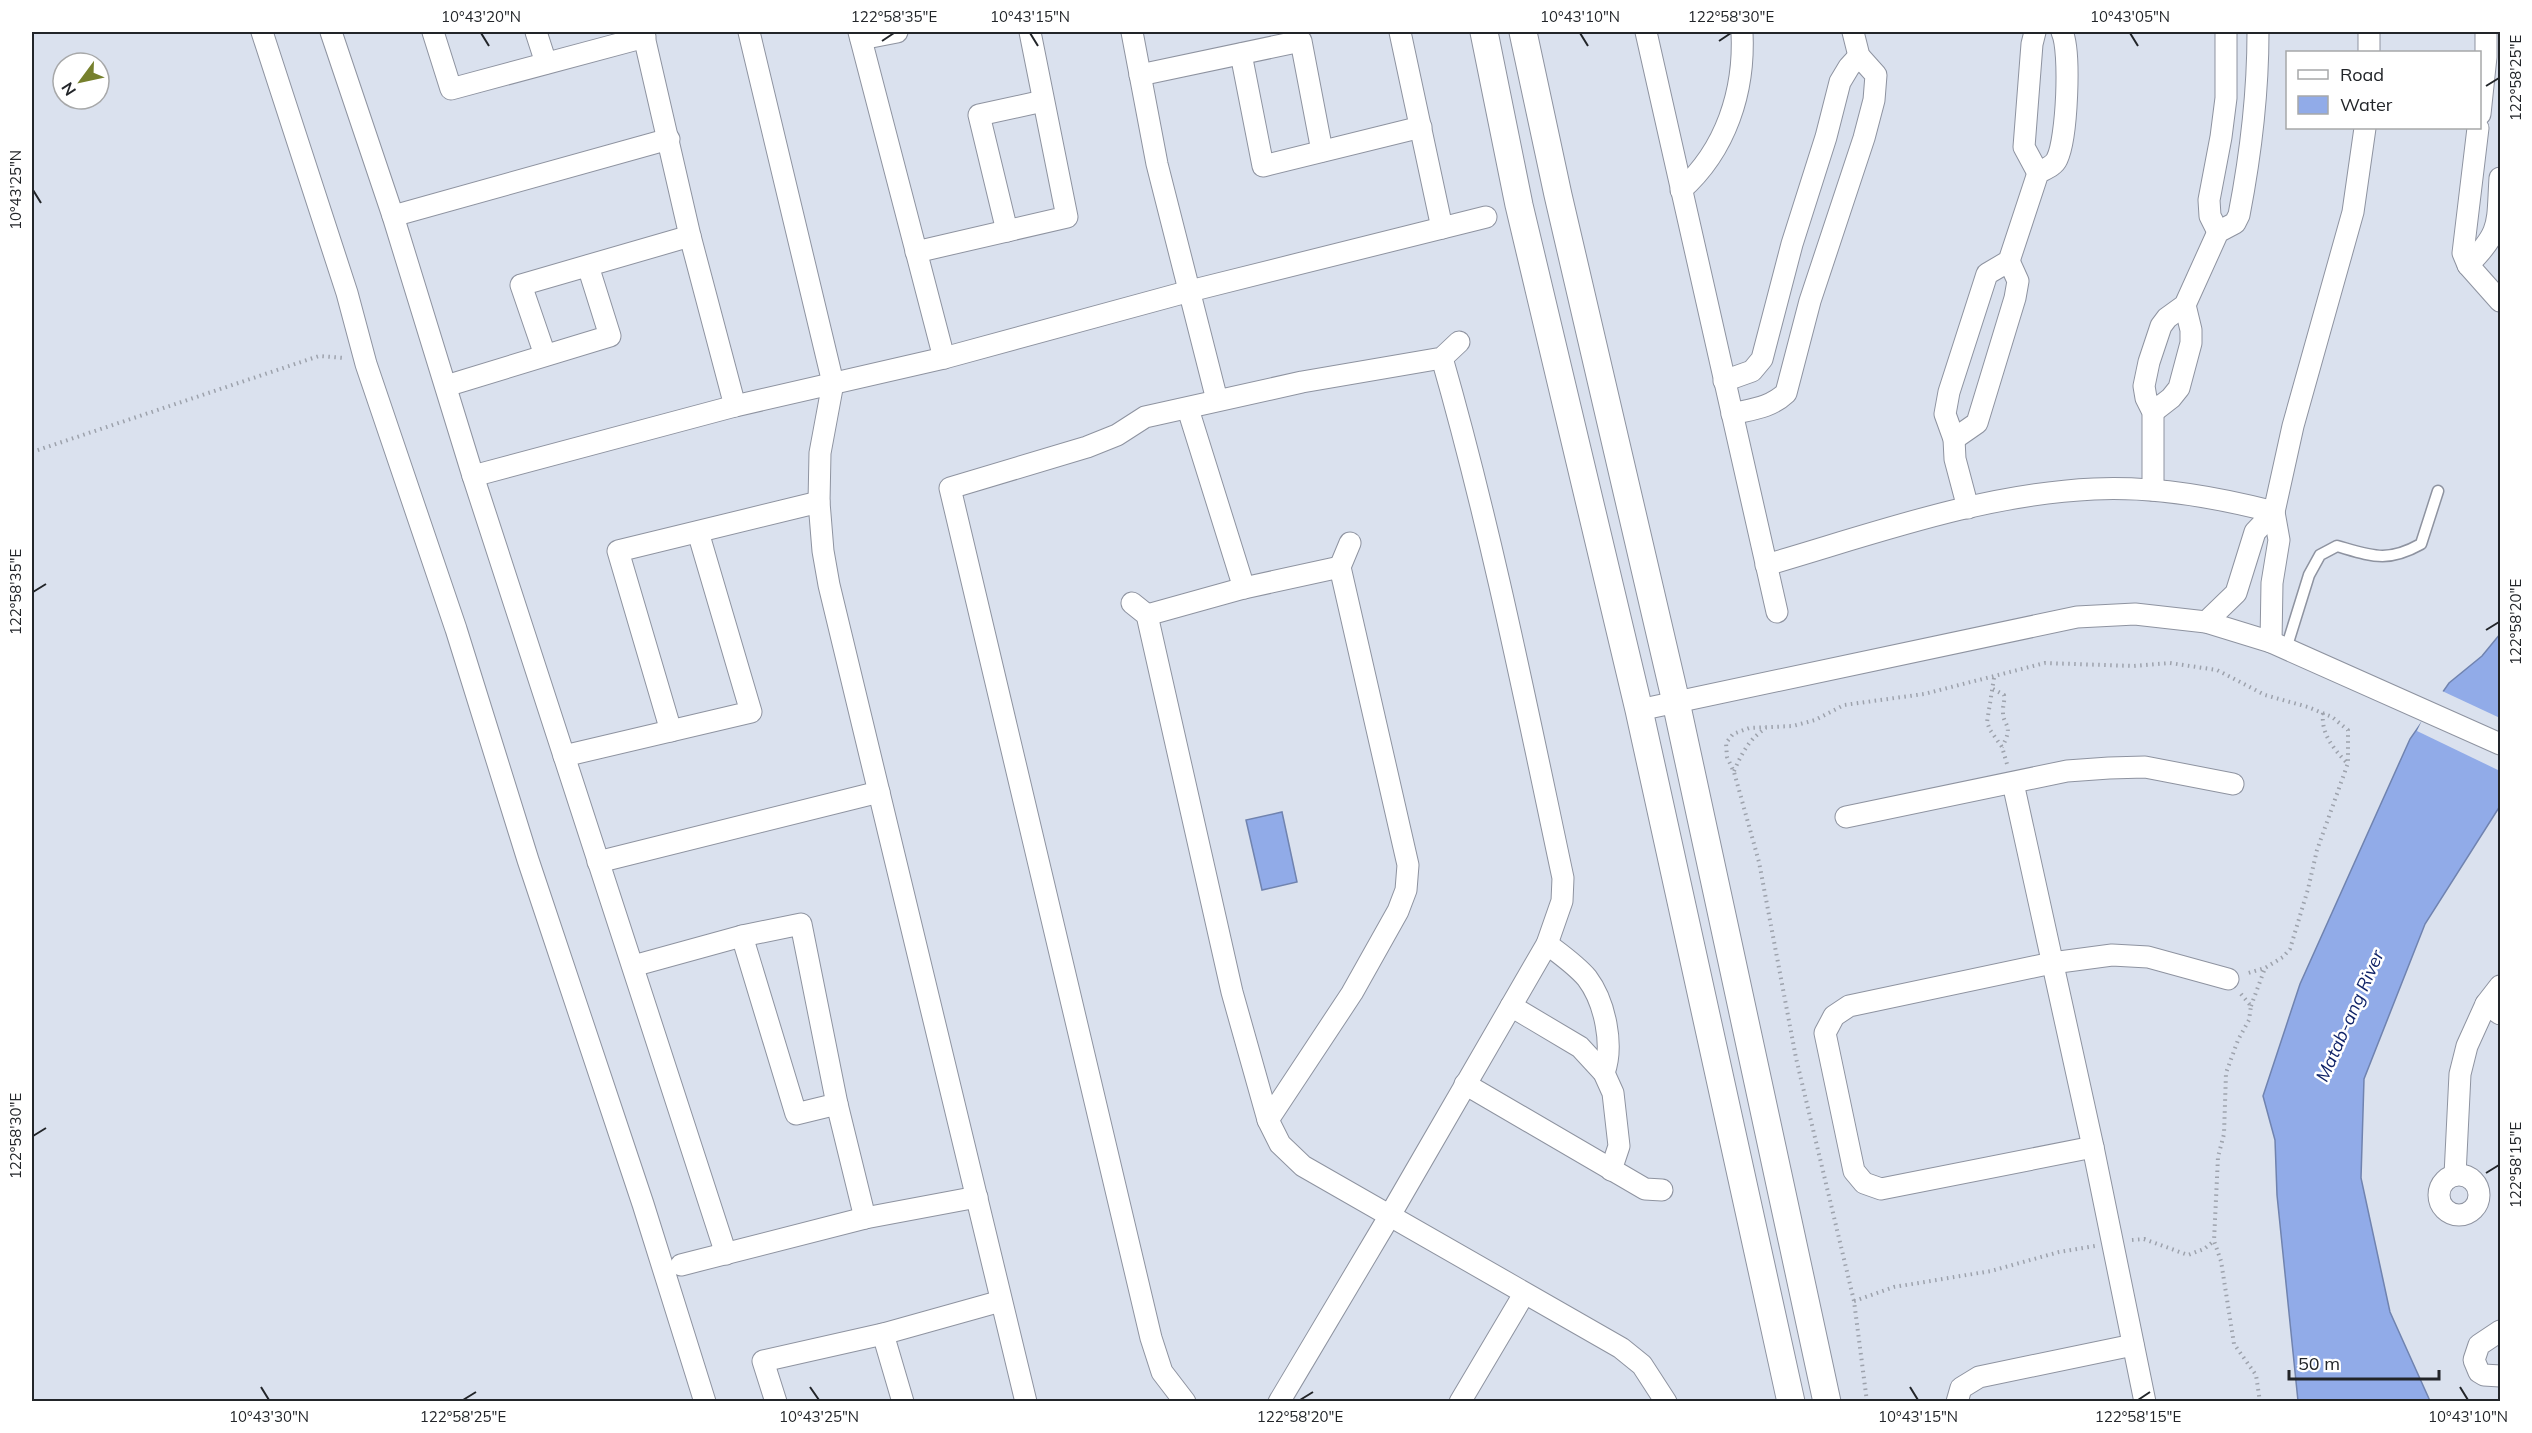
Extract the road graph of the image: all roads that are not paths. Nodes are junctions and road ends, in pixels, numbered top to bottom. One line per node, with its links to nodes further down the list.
1 (262, 32): 116 (street)
2 (331, 32): 38 (street)
3 (433, 32): 26 (street)
4 (536, 32): 26 (street)
5 (749, 32): 56 (street)
6 (897, 32): 22 (street)
7 (1030, 32): 28 (street)
8 (1132, 32): 27 (street)
9 (1400, 32): 30 (street)
10 (1484, 32): 79 (street)
11 (1523, 32): 78 (street)
12 (1646, 32): 37 (street)
13 (1742, 32): 37 (street)
14 (1852, 32): 25 (street)
15 (2035, 32): 35 (street)
16 (2062, 32): 35 (street)
17 (2226, 32): 42 (street)
18 (2258, 32): 42 (street)
19 (2369, 32): 23 (street)
20 (2486, 32): 29 (street)
21 (644, 34): 26 (street); 33 (street)
22 (860, 35): 44 (street)
23 (2369, 51)
24 (1241, 54): 27 (street); 34 (street); 34 (street)
25 (1859, 56): 55 (street); 62 (street)
26 (546, 63)
27 (1140, 75): 48 (street)
28 (1042, 101): 41 (street); 41 (street)
29 (2481, 104)
30 (1421, 127): 34 (street); 40 (street)
31 (2365, 129): 69 (street)
32 (2478, 129): 46 (street)
33 (669, 139): 38 (street); 43 (street)
34 (1322, 151)
35 (2038, 173): 45 (street)
36 (2500, 178): 46 (street)
37 (1682, 190): 55 (street)
38 (393, 216): 57 (street)
39 (1486, 217): 40 (street)
40 (1442, 228): 48 (street)
41 (1007, 231): 44 (street)
42 (2218, 232): 50 (street)
43 (690, 236): 47 (street); 59 (street)
44 (916, 252): 53 (street)
45 (2009, 261): 63 (street); 63 (street)
46 (2468, 265): 49 (street)
47 (588, 266): 52 (street); 52 (street)
48 (1190, 291): 53 (street); 58 (street)
49 (2500, 301)
50 (2185, 305): 61 (street); 61 (street)
51 (1459, 342): 54 (street)
52 (545, 356): 57 (street)
53 (944, 358): 56 (street)
54 (1442, 358): 58 (street); 89 (street)
55 (1724, 381): 62 (street)
56 (833, 383): 59 (street); 67 (street)
57 (446, 386): 64 (street)
58 (1217, 400): 60 (street)
59 (735, 406): 64 (street)
60 (1188, 409): 74 (street); 120 (street)
61 (2153, 411): 65 (street)
62 (1732, 414): 72 (street)
63 (1954, 439): 68 (street)
64 (473, 476): 82 (street)
65 (2153, 490): 68 (street); 69 (street)
66 (2438, 491): 77 (lane)
67 (819, 502): 70 (street); 85 (street)
68 (1968, 508): 72 (street)
69 (2274, 512): 76 (street); 77 (street)
70 (698, 532): 80 (street); 80 (street)
71 (1350, 543): 73 (street)
72 (1766, 565): 75 (street)
73 (1340, 567): 74 (street); 99 (street)
74 (1244, 588): 99 (street)
75 (1777, 612)
76 (2206, 622): 77 (street); 78 (street)
77 (2278, 645): 81 (street)
78 (1676, 702): 79 (street); 124 (street)
79 (1639, 710): 123 (street)
80 (671, 731): 82 (street)
81 (2500, 744)
82 (564, 756): 87 (street)
83 (2013, 783): 84 (street); 86 (street); 90 (street)
84 (2233, 784)
85 (879, 792): 87 (street); 104 (street)
86 (1846, 817)
87 (598, 862): 91 (street)
88 (742, 936): 91 (street); 98 (street); 98 (street)
89 (1547, 944): 94 (street); 96 (street)
90 (2052, 963): 92 (street); 100 (street); 100 (street)
91 (633, 966): 107 (street)
92 (2228, 979)
93 (2500, 986): 95 (street)
94 (1511, 1006): 96 (street); 97 (street)
95 (2493, 1009): 102 (street)
96 (1604, 1073): 101 (street)
97 (1465, 1084): 101 (street); 105 (street)
98 (837, 1104): 106 (street)
99 (1268, 1120): 105 (street)
100 (2093, 1147): 113 (street)
101 (1611, 1170): 103 (street)
102 (2456, 1175)
103 (1662, 1190)
104 (977, 1197): 106 (street); 110 (street)
105 (1389, 1217): 109 (street); 121 (street)
106 (866, 1218): 107 (street)
107 (726, 1254): 108 (street)
108 (681, 1266)
109 (1524, 1294): 115 (street); 122 (street)
110 (1001, 1301): 112 (street); 119 (street)
111 (2500, 1331): 114 (street)
112 (884, 1334): 117 (street); 118 (street)
113 (2133, 1345): 125 (street); 126 (street)
114 (2500, 1376)
115 (1658, 1396)
116 (705, 1401)
117 (776, 1401)
118 (903, 1401)
119 (1026, 1401)
120 (1185, 1401)
121 (1279, 1401)
122 (1460, 1401)
123 (1791, 1401)
124 (1827, 1401)
125 (1957, 1401)
126 (2145, 1401)

